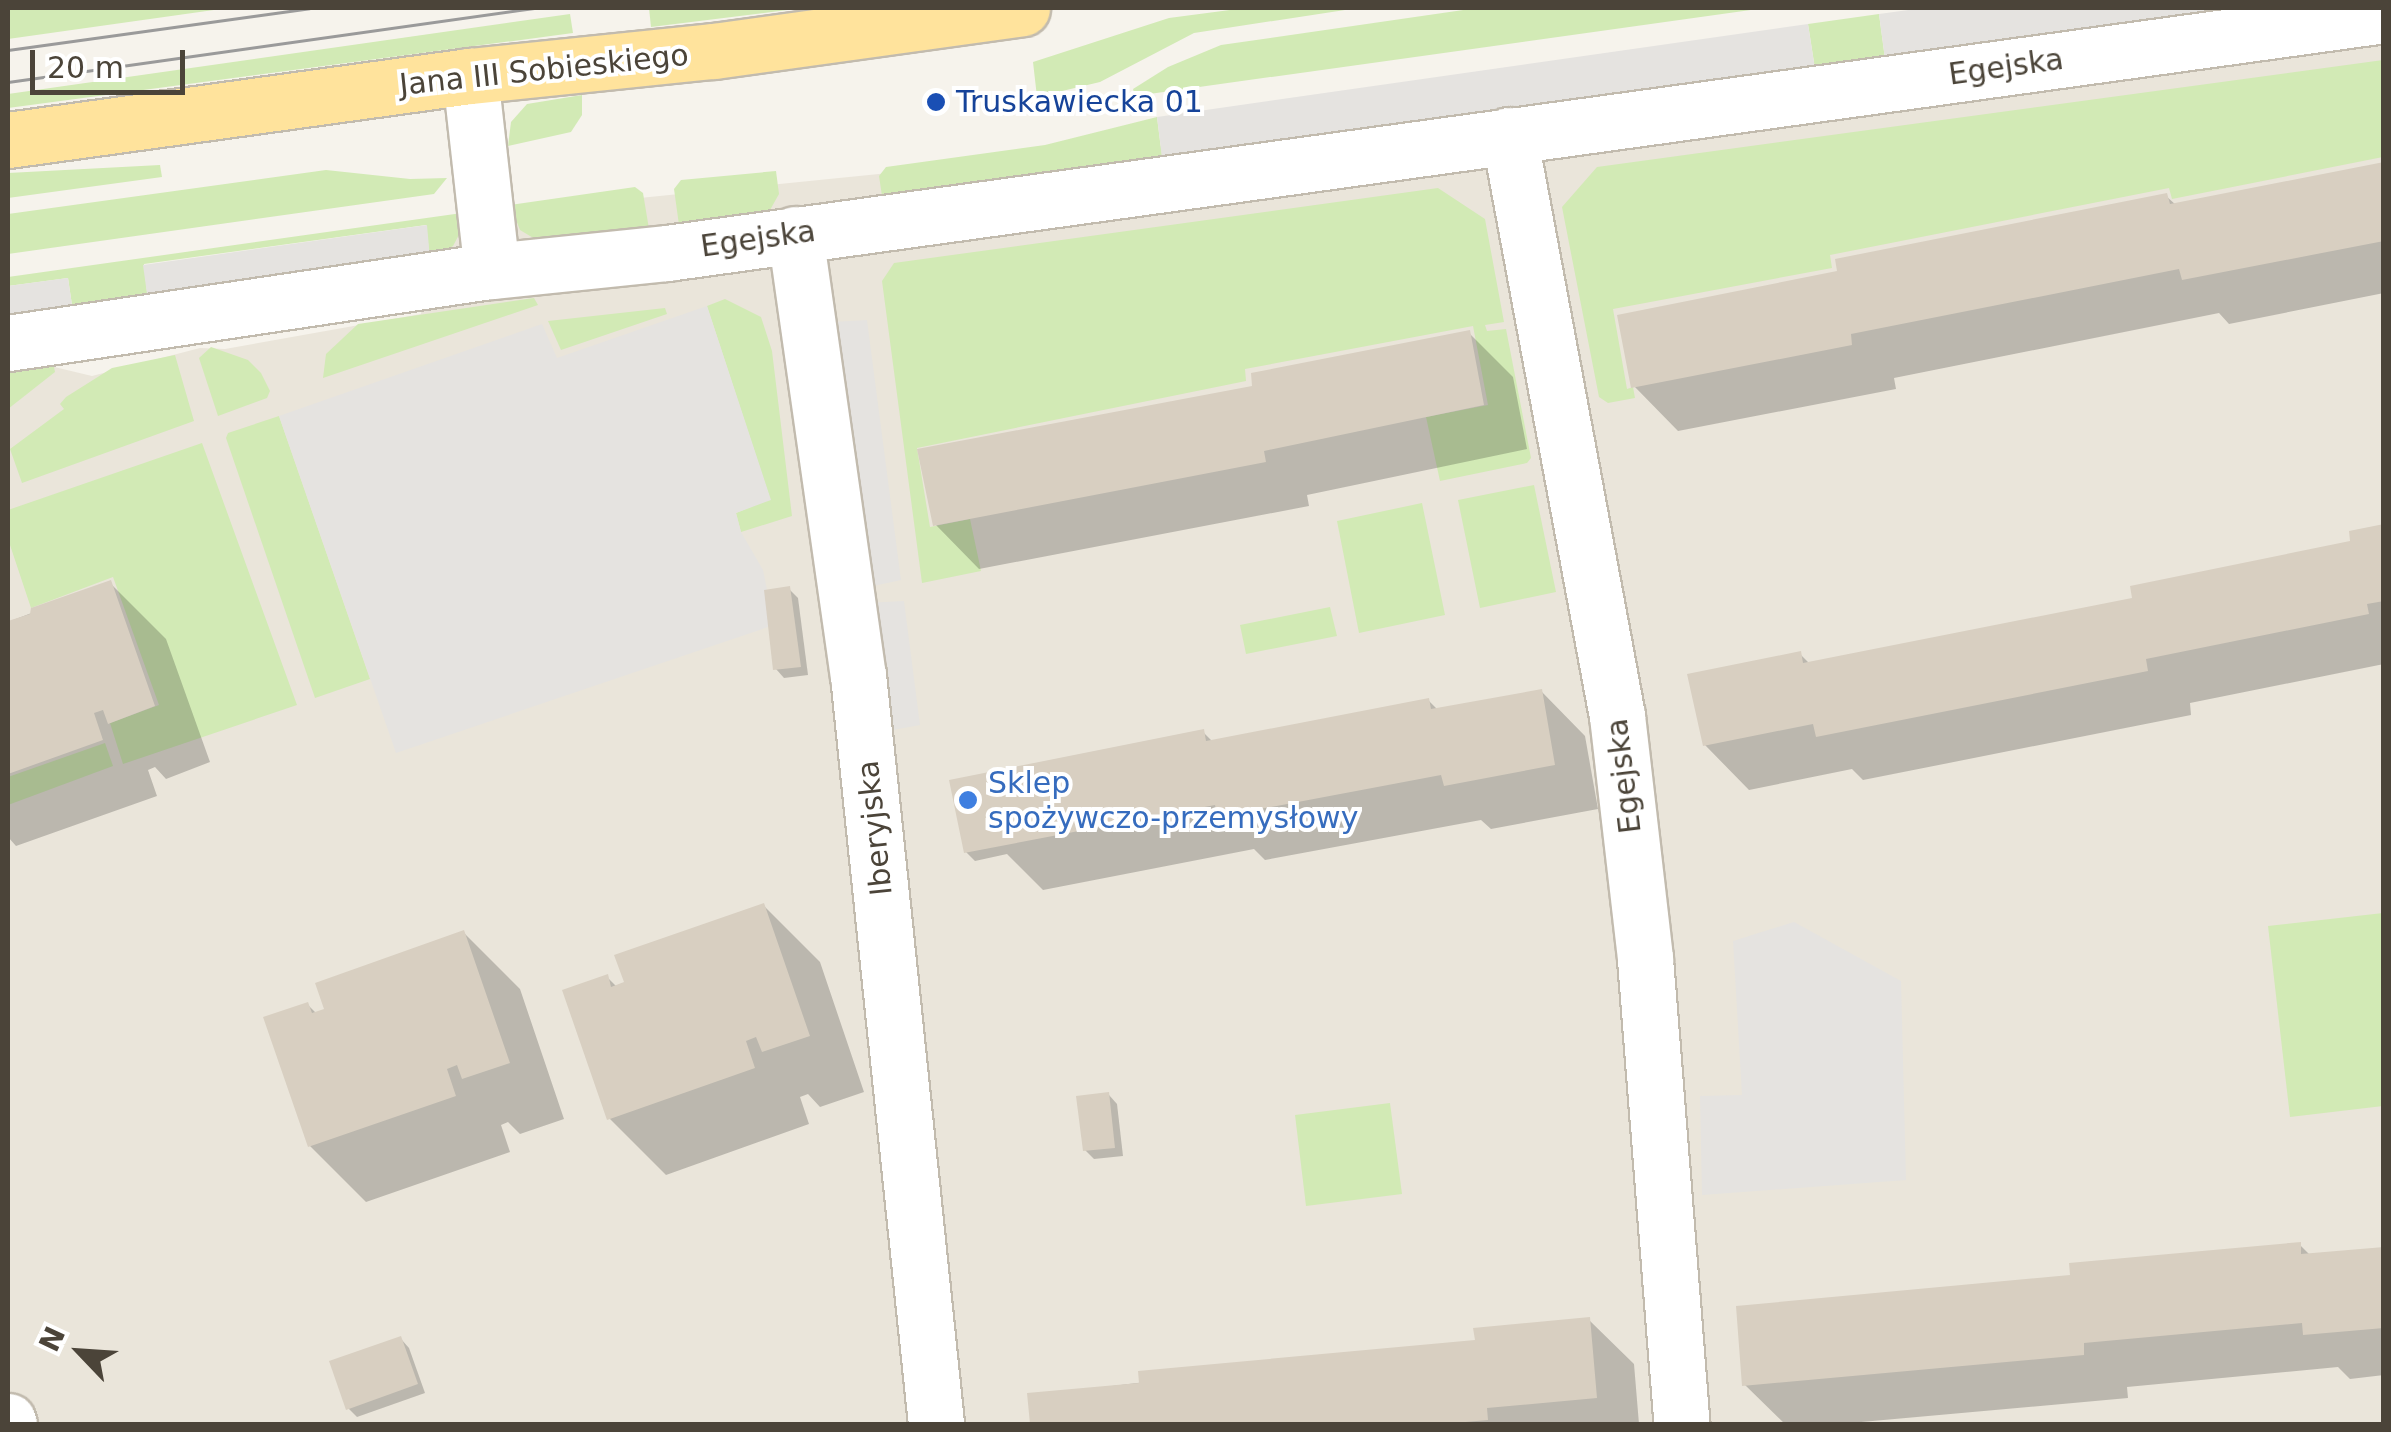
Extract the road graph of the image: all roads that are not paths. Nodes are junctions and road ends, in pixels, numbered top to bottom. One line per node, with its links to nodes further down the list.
1 (1022, 8): 3 (main road, Jana III Sobieskiego)
2 (2384, 16): 4 (street, Egejska)
3 (470, 76): 5 (main road, Jana III Sobieskiego); 7 (street)
4 (1509, 135): 6 (street, Egejska); 10 (street, Egejska)
5 (8, 140)
6 (795, 234): 7 (street, Egejska); 9 (street, Iberyjska)
7 (492, 271): 8 (street, Egejska)
8 (8, 342)
9 (936, 1424)
10 (1682, 1424)

